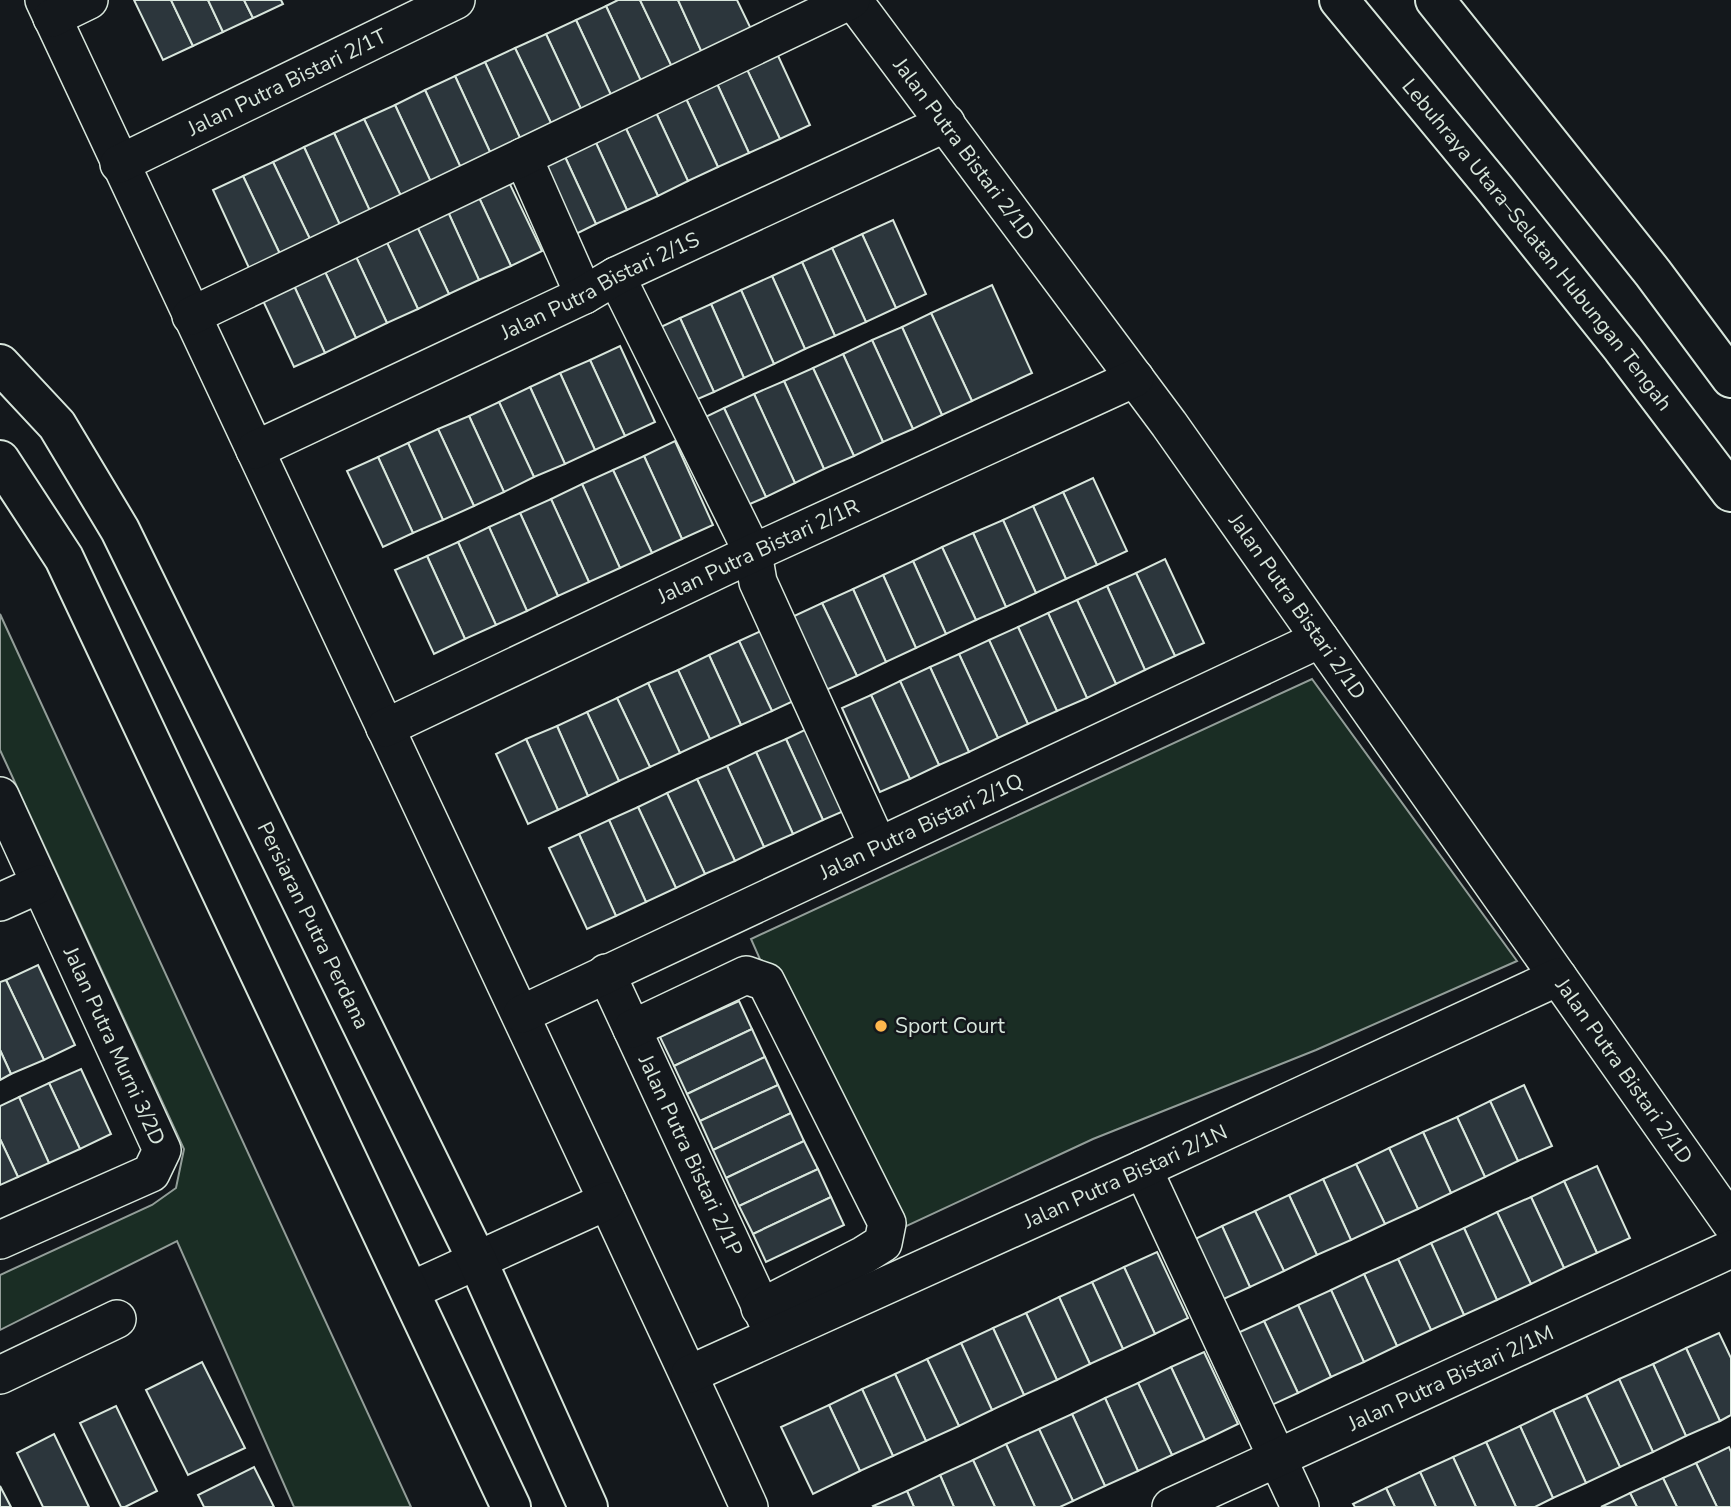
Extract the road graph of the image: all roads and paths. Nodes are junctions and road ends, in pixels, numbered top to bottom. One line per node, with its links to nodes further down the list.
1 (89, 0): 6 (street)
2 (456, 0): 9 (street, Jalan Putra Bistari 2/1T)
3 (852, 0): 7 (street, Jalan Putra Bistari 2/1D); 8 (street)
4 (1339, 0): 18 (main road, Lebuhraya Utara–Selatan Hubungan Tengah)
5 (1435, 0): 15 (main road)
6 (48, 9): 9 (street)
7 (946, 123): 10 (street, Jalan Putra Bistari 2/1S); 14 (street, Jalan Putra Bistari 2/1D)
8 (523, 157): 11 (street); 12 (street)
9 (119, 164): 12 (street)
10 (616, 276): 11 (street, Jalan Putra Bistari 2/1S); 19 (street)
11 (584, 296): 16 (street, Jalan Putra Bistari 2/1S)
12 (191, 316): 16 (street)
13 (0, 364): 35 (main road, Persiaran Putra Perdana)
14 (1135, 378): 19 (street, Jalan Putra Bistari 2/1R); 20 (street, Jalan Putra Bistari 2/1D)
15 (1731, 378)
16 (255, 450): 21 (street)
17 (0, 460): 36 (main road)
18 (1731, 492)
19 (753, 553): 21 (street, Jalan Putra Bistari 2/1R); 23 (street)
20 (1320, 639): 23 (street, Jalan Putra Bistari 2/1Q); 27 (street, Jalan Putra Bistari 2/1D)
21 (385, 728): 28 (street)
22 (0, 796): 24 (street)
23 (878, 846): 26 (street, Jalan Putra Bistari 2/1Q)
24 (40, 884): 25 (street); 33 (street, Jalan Putra Murni 3/2D)
25 (0, 902)
26 (606, 972): 28 (street, Jalan Putra Bistari 2/1Q); 29 (street, Jalan Putra Bistari 2/1P)
27 (1558, 976): 30 (street, Jalan Putra Bistari 2/1N); 32 (street, Jalan Putra Bistari 2/1D)
28 (522, 1014): 31 (street)
29 (632, 1029): 38 (street, Jalan Putra Bistari 2/1P); 38 (street)
30 (1143, 1169): 38 (street, Jalan Putra Bistari 2/1N); 41 (street)
31 (607, 1201): 35 (street); 39 (street)
32 (1731, 1223)
33 (0, 1240)
34 (1731, 1249): 41 (street, Jalan Putra Bistari 2/1M)
35 (477, 1260): 36 (street); 43 (main road, Persiaran Putra Perdana)
36 (410, 1291): 42 (main road)
37 (117, 1319): 40 (street)
38 (768, 1322): 39 (street, Jalan Putra Bistari 2/1N)
39 (690, 1374): 44 (street)
40 (0, 1375)
41 (1277, 1460): 45 (street, Jalan Putra Bistari 2/1M); 46 (street)
42 (511, 1507)
43 (588, 1507)
44 (749, 1507)
45 (1171, 1507)
46 (1300, 1507)

